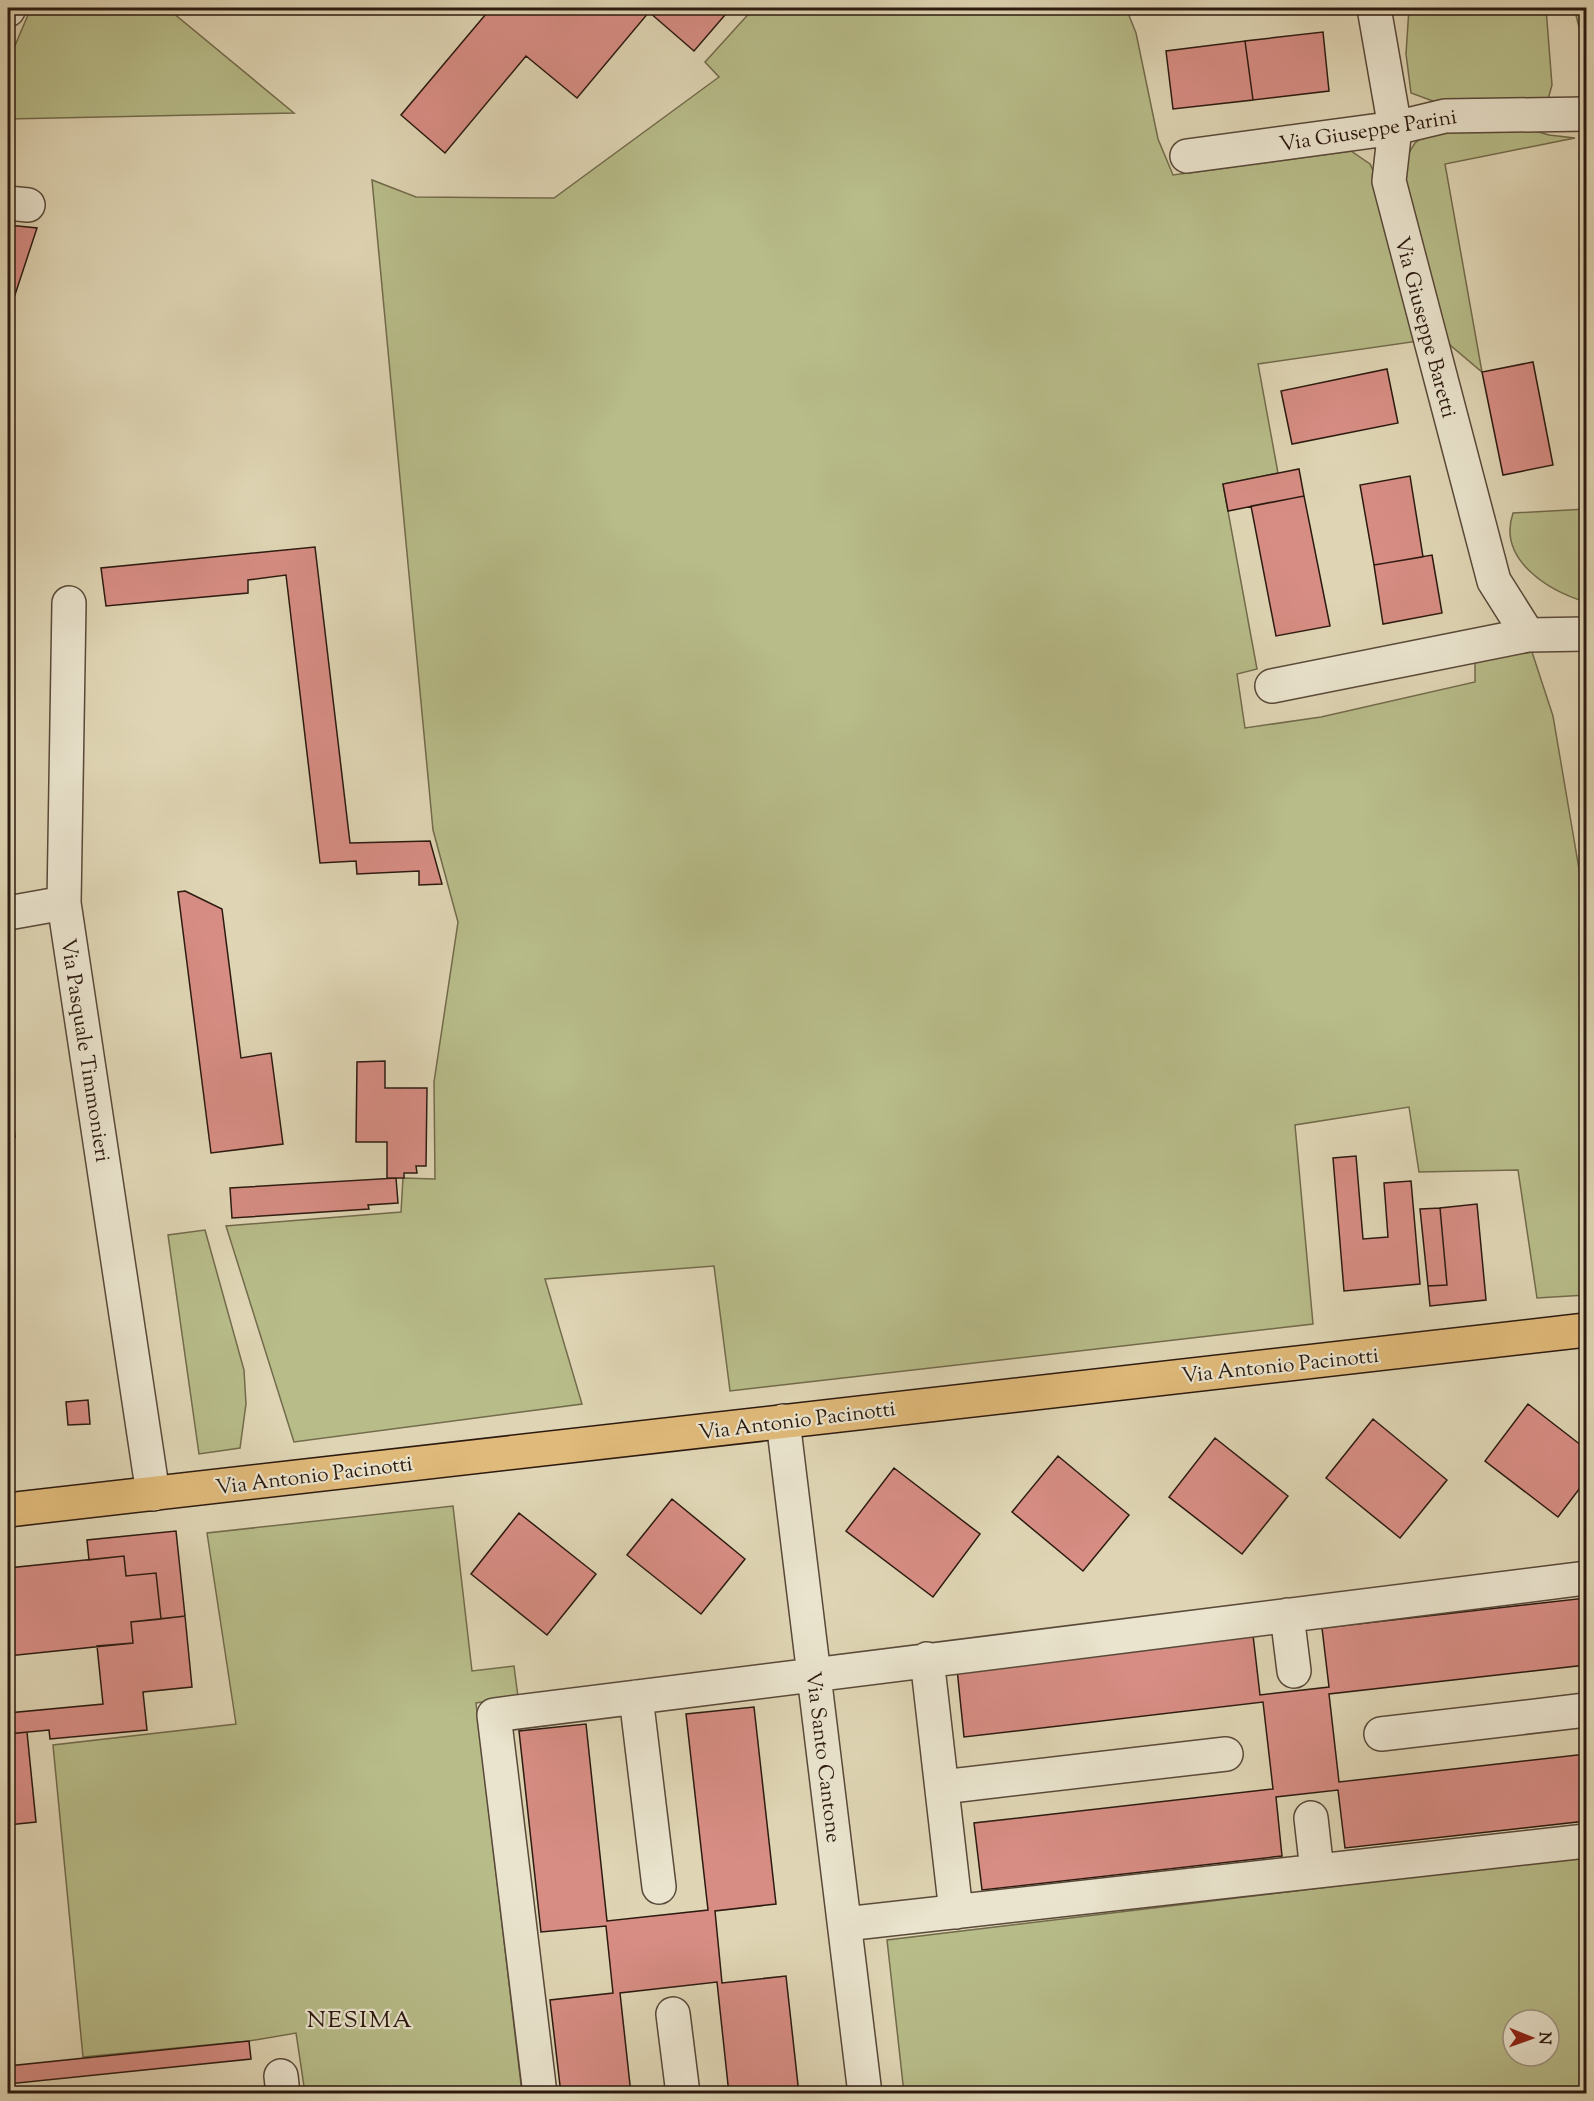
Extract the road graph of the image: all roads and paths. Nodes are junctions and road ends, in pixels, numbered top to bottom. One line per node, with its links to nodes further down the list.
1 (1374, 8): 3 (street, Via Giuseppe Baretti)
2 (1587, 114): 3 (street, Via Giuseppe Parini)
3 (1395, 128): 4 (street, Via Giuseppe Parini); 7 (street, Via Giuseppe Baretti)
4 (1187, 156)
5 (69, 603): 9 (street, Via Pasquale Timmonieri)
6 (1587, 634): 7 (street)
7 (1528, 635): 8 (street)
8 (1272, 686)
9 (64, 903): 10 (street); 13 (street, Via Pasquale Timmonieri)
10 (8, 913)
11 (1587, 1330): 12 (main road, Via Antonio Pacinotti)
12 (783, 1421): 13 (main road, Via Antonio Pacinotti); 19 (street, Via Santo Cantone)
13 (153, 1494): 14 (main road, Via Antonio Pacinotti)
14 (8, 1510)
15 (1587, 1578): 16 (street)
16 (1287, 1615): 17 (street); 18 (street)
17 (927, 1659): 19 (street); 24 (street)
18 (1294, 1671)
19 (814, 1676): 20 (street); 30 (street, Via Santo Cantone)
20 (636, 1697): 28 (street); 32 (street)
21 (1587, 1710): 22 (street)
22 (1381, 1734)
23 (1226, 1754): 24 (street)
24 (942, 1787): 29 (street)
25 (1311, 1818): 27 (street)
26 (1587, 1841): 27 (street)
27 (1317, 1871): 29 (street)
28 (659, 1887)
29 (957, 1912): 30 (street)
30 (844, 1924): 34 (street, Via Santo Cantone)
31 (673, 2014): 33 (street)
32 (540, 2094)
33 (683, 2094)
34 (865, 2094)

